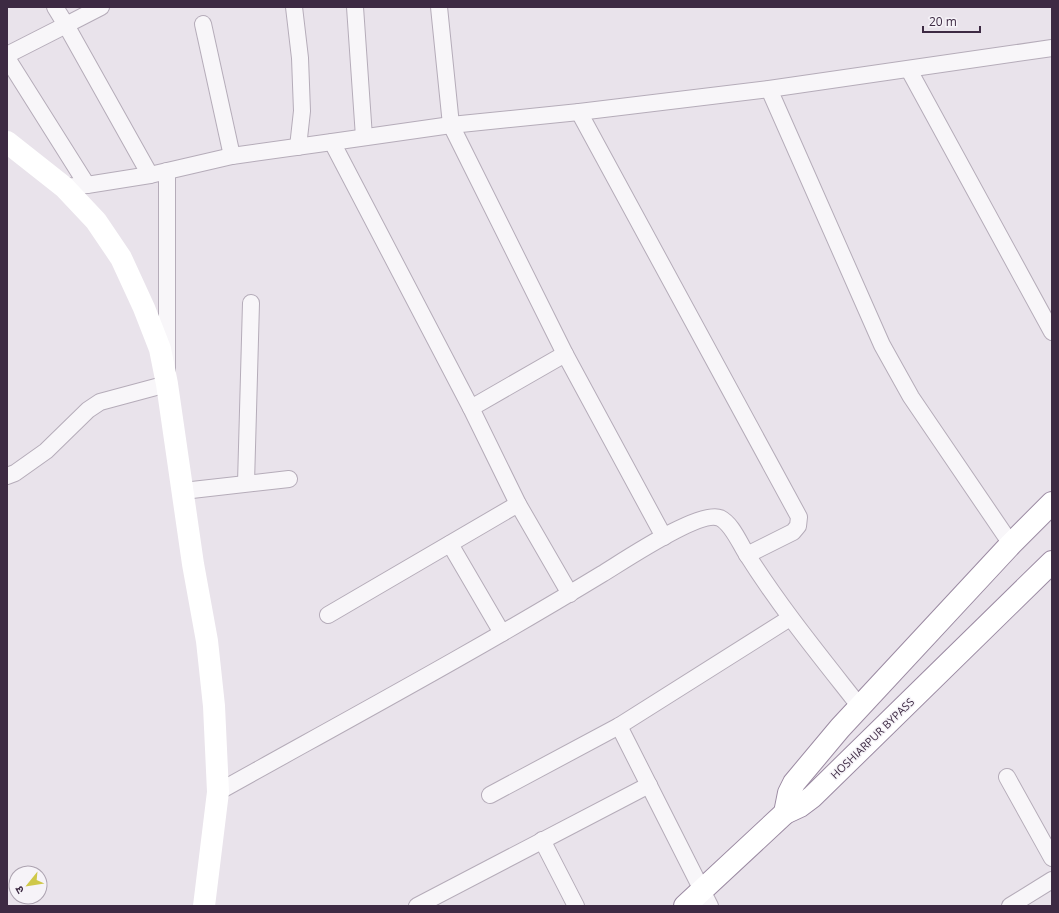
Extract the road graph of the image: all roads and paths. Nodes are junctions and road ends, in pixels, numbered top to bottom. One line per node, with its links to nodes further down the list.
1 (55, 7): 7 (street)
2 (101, 7): 7 (street)
3 (294, 7): 18 (street)
4 (355, 7): 15 (street)
5 (439, 7): 14 (street)
6 (203, 24): 19 (street)
7 (66, 25): 9 (street); 21 (street)
8 (1052, 48): 11 (street)
9 (7, 55)
10 (7, 58): 22 (street)
11 (909, 70): 12 (street); 25 (street)
12 (769, 89): 13 (street); 37 (street)
13 (579, 112): 14 (street); 38 (street)
14 (451, 125): 15 (street); 26 (street)
15 (364, 137): 17 (street)
16 (7, 142): 23 (main road)
17 (332, 142): 18 (street); 28 (street)
18 (298, 146): 19 (street)
19 (232, 156): 20 (street)
20 (167, 171): 21 (street); 27 (street)
21 (150, 175): 22 (street)
22 (87, 185): 23 (street)
23 (64, 187): 27 (main road)
24 (251, 303): 31 (street)
25 (1052, 332)
26 (564, 354): 28 (street); 35 (street)
27 (167, 384): 29 (street); 32 (main road)
28 (471, 408): 34 (street)
29 (7, 476)
30 (289, 479): 31 (street)
31 (246, 483): 32 (street)
32 (183, 491): 48 (main road)
33 (1052, 503): 37 (main road)
34 (518, 504): 36 (street); 40 (street)
35 (664, 537): 38 (street); 40 (street)
36 (450, 544): 41 (street); 43 (street)
37 (1010, 544): 44 (main road)
38 (747, 555): 42 (street)
39 (1052, 562): 50 (main road, HOSHIARPUR BYPASS)
40 (570, 594): 43 (street)
41 (328, 615)
42 (790, 618): 44 (street); 45 (street)
43 (502, 633): 48 (street)
44 (861, 706): 50 (main road)
45 (619, 726): 47 (street); 49 (street)
46 (1007, 777): 52 (street)
47 (648, 785): 51 (street); 54 (street)
48 (218, 792): 55 (main road)
49 (490, 795)
50 (785, 813): 54 (main road, HOSHIARPUR BYPASS)
51 (542, 840): 56 (street); 57 (street)
52 (1052, 858)
53 (1052, 880): 59 (street)
54 (706, 899): 58 (main road, HOSHIARPUR BYPASS)
55 (204, 906)
56 (417, 906)
57 (576, 906)
58 (685, 906)
59 (1010, 906)

